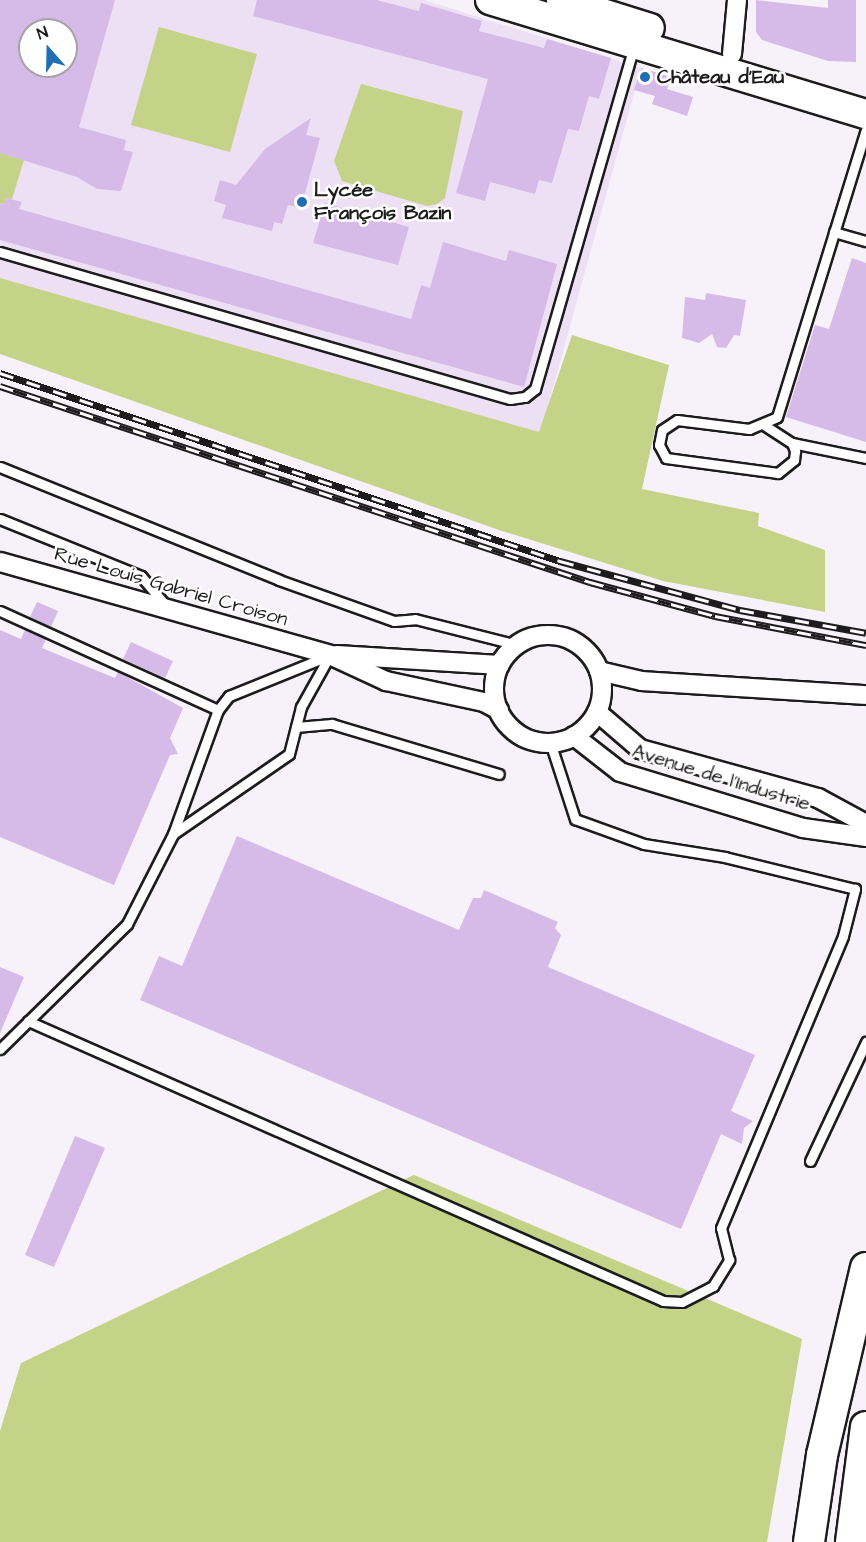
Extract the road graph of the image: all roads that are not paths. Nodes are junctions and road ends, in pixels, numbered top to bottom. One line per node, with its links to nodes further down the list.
1 (490, 0): 4 (main road)
2 (561, 0): 4 (main road)
3 (737, 0): 5 (street)
4 (638, 35): 5 (main road); 7 (main road); 11 (lane)
5 (732, 54): 6 (main road)
6 (866, 97)
7 (866, 114)
8 (866, 130): 9 (lane)
9 (834, 232): 10 (lane); 12 (lane)
10 (866, 241)
11 (0, 252)
12 (764, 425): 13 (lane); 13 (lane)
13 (792, 443): 14 (lane)
14 (866, 458)
15 (0, 467): 20 (lane)
16 (0, 519): 18 (lane)
17 (0, 562): 18 (street, Rue Louis Gabriel Croison)
18 (169, 609): 21 (street, Rue Louis Gabriel Croison)
19 (0, 611): 25 (lane)
20 (518, 645): 22 (street); 23 (street)
21 (330, 655): 22 (street, Rue Louis Gabriel Croison); 25 (lane); 26 (street, Rue Louis Gabriel Croison); 28 (lane)
22 (500, 665): 26 (street)
23 (599, 671): 24 (street); 27 (street)
24 (866, 696)
25 (218, 710): 33 (lane)
26 (499, 710): 30 (street)
27 (597, 712): 29 (street); 32 (street, Avenue de l'Industrie)
28 (296, 727): 31 (lane); 33 (lane)
29 (574, 736): 30 (street); 34 (street, Avenue de l'Industrie)
30 (550, 742): 35 (lane)
31 (499, 774)
32 (866, 824)
33 (173, 834): 37 (lane)
34 (866, 837)
35 (855, 889): 36 (lane); 37 (lane)
36 (866, 891)
37 (28, 1021): 39 (lane)
38 (866, 1042): 40 (lane)
39 (0, 1049)
40 (810, 1161)
41 (866, 1268): 43 (highway)
42 (866, 1427): 44 (highway)
43 (809, 1542)
44 (851, 1542)

